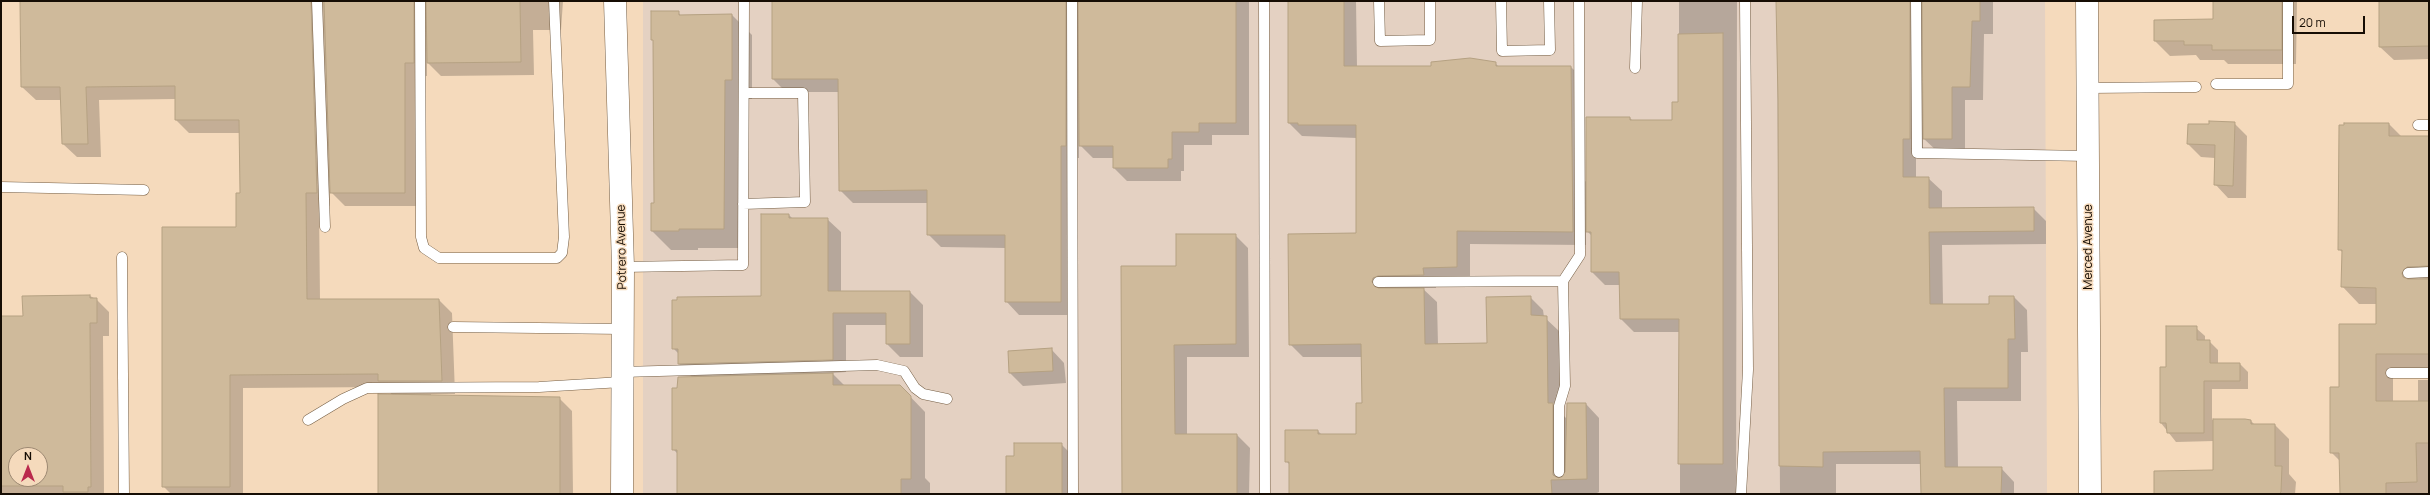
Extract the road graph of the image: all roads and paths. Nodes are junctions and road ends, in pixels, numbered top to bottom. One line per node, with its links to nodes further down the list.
1 (317, 1): 27 (lane)
2 (420, 1): 3 (lane)
3 (554, 1)
4 (615, 1): 29 (street, Potrero Avenue)
5 (744, 1): 22 (lane)
6 (1072, 1): 44 (lane)
7 (1264, 1): 45 (lane)
8 (1379, 1): 9 (lane)
9 (1430, 1)
10 (1501, 1): 11 (lane)
11 (1549, 1)
12 (1579, 1): 32 (lane)
13 (1637, 1): 18 (lane)
14 (1745, 1): 46 (lane)
15 (1916, 1): 23 (lane)
16 (2087, 1): 21 (street, Merced Avenue)
17 (2288, 1): 19 (lane)
18 (1635, 68)
19 (2216, 84)
20 (2196, 87): 21 (lane)
21 (2088, 88): 23 (street, Merced Avenue)
22 (744, 93): 26 (lane); 26 (lane)
23 (2088, 156): 47 (street, Merced Avenue)
24 (1, 188): 25 (lane)
25 (144, 190)
26 (743, 204): 29 (lane)
27 (325, 227)
28 (122, 257): 42 (lane)
29 (623, 267): 35 (street, Potrero Avenue)
30 (2429, 272): 31 (lane)
31 (2408, 273)
32 (1563, 281): 33 (lane); 41 (lane)
33 (1378, 282)
34 (453, 327): 35 (lane)
35 (623, 329): 38 (street, Potrero Avenue)
36 (2391, 373): 37 (lane)
37 (2429, 373)
38 (622, 377): 39 (lane); 40 (lane); 43 (street, Potrero Avenue)
39 (947, 398)
40 (308, 420)
41 (1559, 472)
42 (124, 494)
43 (622, 494)
44 (1073, 494)
45 (1265, 494)
46 (1741, 494)
47 (2090, 494)

